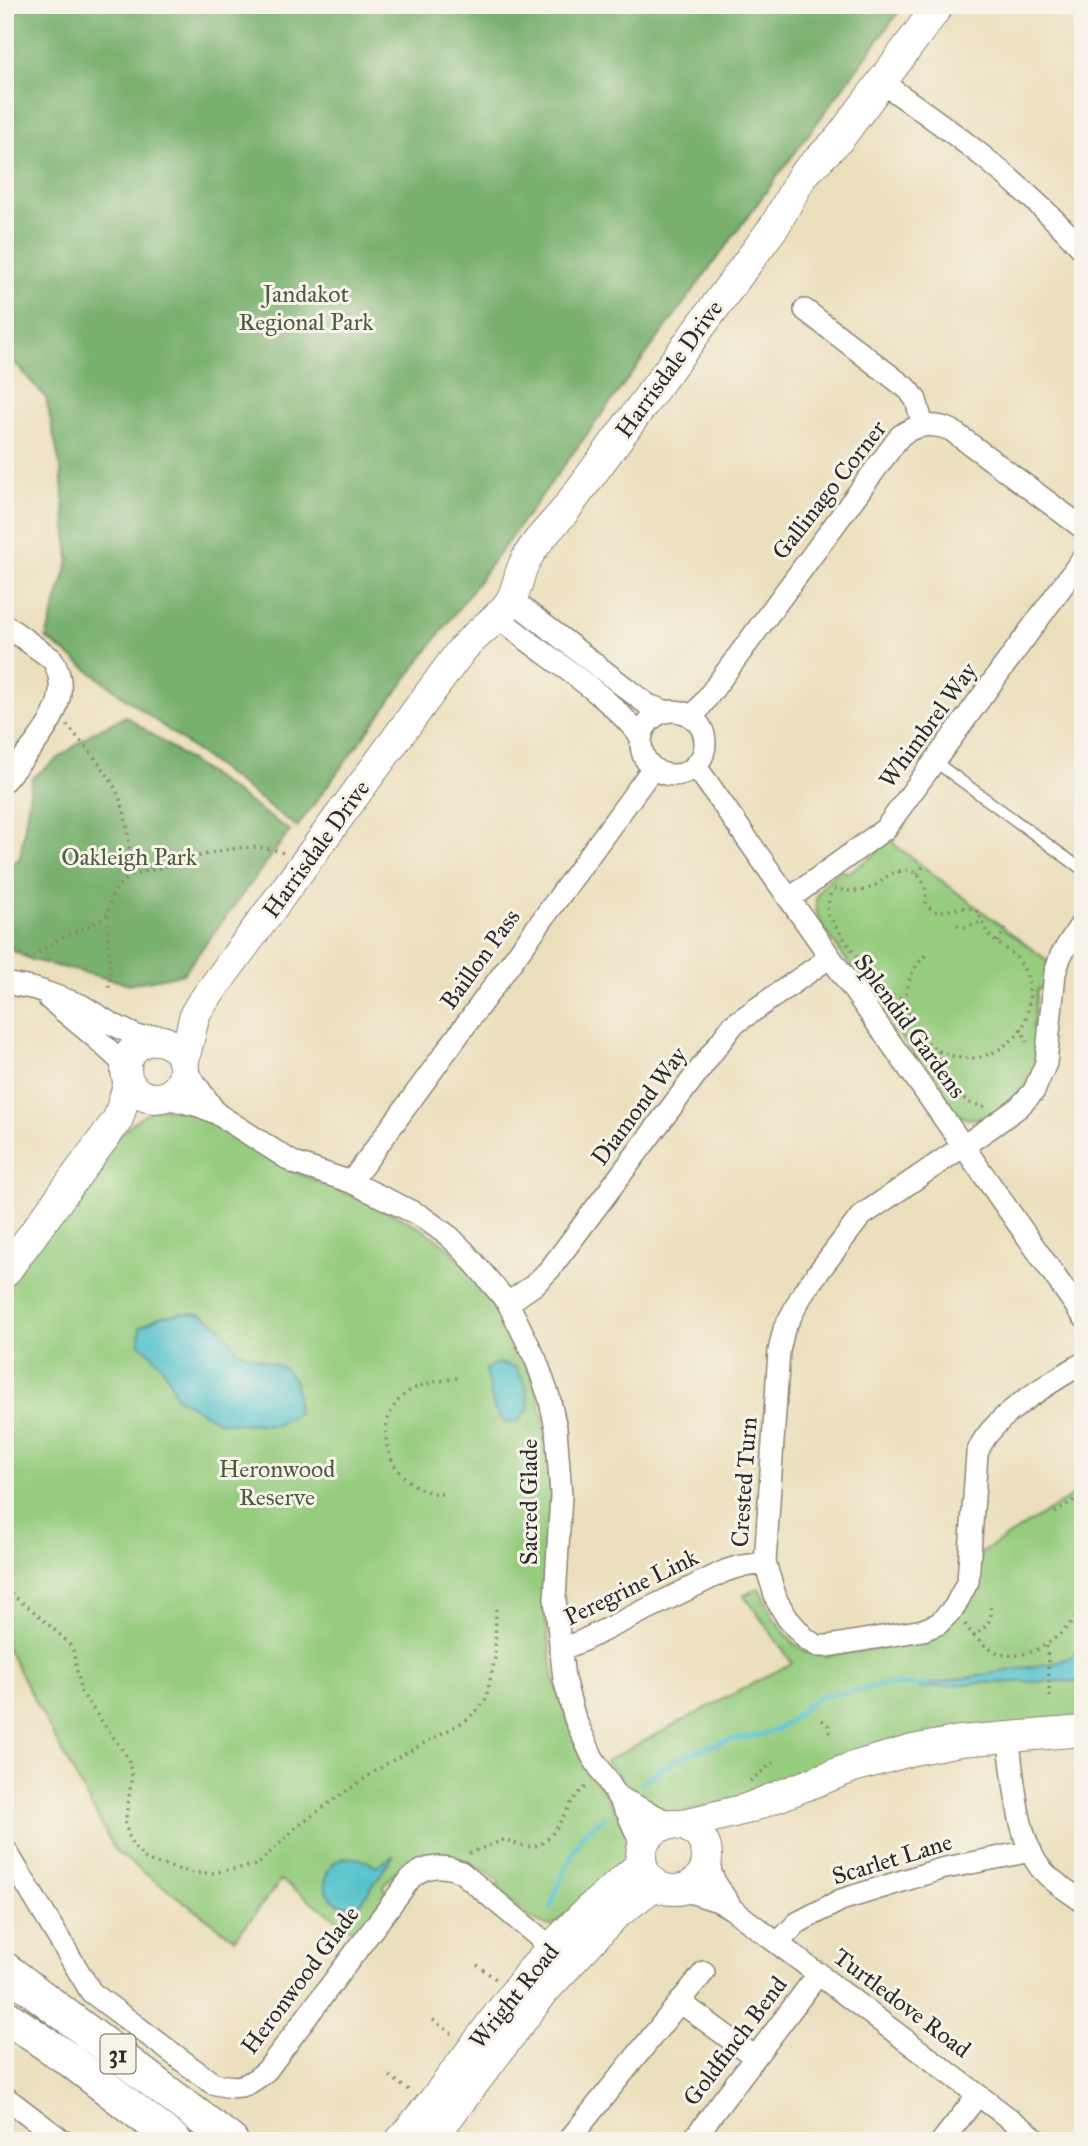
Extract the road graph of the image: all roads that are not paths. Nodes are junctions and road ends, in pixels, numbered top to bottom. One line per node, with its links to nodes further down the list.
1 (939, 5): 2 (street, Harrisdale Drive)
2 (881, 82): 3 (street); 8 (street, Harrisdale Drive)
3 (1083, 250)
4 (805, 310): 5 (street)
5 (923, 426): 6 (street, Gallinago Corner); 11 (street, Gallinago Corner)
6 (1083, 528)
7 (1083, 558): 13 (street, Whimbrel Way)
8 (510, 613): 10 (street); 12 (street); 23 (street, Harrisdale Drive)
9 (5, 625): 16 (street)
10 (665, 711): 11 (street); 12 (street)
11 (693, 717): 14 (street)
12 (641, 737): 15 (street)
13 (934, 761): 17 (lane); 18 (street, Whimbrel Way)
14 (695, 765): 15 (street); 18 (street, Splendid Gardens)
15 (653, 768): 29 (street, Baillon Pass)
16 (5, 780)
17 (1083, 870)
18 (789, 898): 20 (street, Splendid Gardens)
19 (1083, 921): 28 (street, Crested Turn)
20 (829, 958): 28 (street, Splendid Gardens); 31 (street, Diamond Way)
21 (5, 983): 22 (street)
22 (36, 989): 24 (street); 26 (street)
23 (195, 1014): 24 (street, Harrisdale Drive); 25 (street, Harrisdale Drive)
24 (154, 1041): 25 (street); 26 (street)
25 (184, 1065): 26 (street); 27 (street, Sacred Glade)
26 (142, 1086): 27 (street, Sacred Glade); 30 (street)
27 (216, 1113): 29 (street, Sacred Glade)
28 (963, 1145): 32 (street, Splendid Gardens); 34 (street, Crested Turn)
29 (351, 1182): 31 (street, Sacred Glade)
30 (5, 1272)
31 (508, 1303): 35 (street, Sacred Glade)
32 (1083, 1316)
33 (1083, 1363): 34 (street, Crested Turn)
34 (765, 1563): 35 (street, Peregrine Link)
35 (560, 1650): 38 (street, Sacred Glade)
36 (1083, 1731): 37 (street)
37 (1008, 1736): 39 (street); 42 (street)
38 (620, 1798): 40 (street, Sacred Glade); 44 (street, Sacred Glade)
39 (746, 1809): 40 (street); 43 (street)
40 (676, 1824): 43 (street); 44 (street)
41 (5, 1849): 48 (street, Heronwood Glade)
42 (1031, 1851): 45 (street); 47 (street, Scarlet Lane)
43 (707, 1861): 44 (street); 46 (street, Turtledove Road)
44 (655, 1872): 46 (street, Turtledove Road); 48 (street, Wright Road)
45 (1083, 1902)
46 (732, 1909): 47 (street, Turtledove Road)
47 (779, 1942): 51 (street, Turtledove Road)
48 (560, 1955): 60 (street, Wright Road); 61 (street, Wright Road)
49 (5, 1969): 59 (main road, 31)
50 (704, 1972): 52 (street)
51 (819, 1973): 54 (street, Goldfinch Bend); 55 (street, Turtledove Road)
52 (680, 2002): 54 (street); 62 (street)
53 (5, 2016): 58 (main road, 31)
54 (755, 2057): 63 (street, Goldfinch Bend)
55 (978, 2095): 64 (street); 65 (street, Turtledove Road)
56 (5, 2097): 57 (street)
57 (63, 2141)
58 (175, 2141)
59 (231, 2141)
60 (400, 2141)
61 (430, 2141)
62 (568, 2141)
63 (692, 2141)
64 (942, 2141)
65 (1039, 2141)

